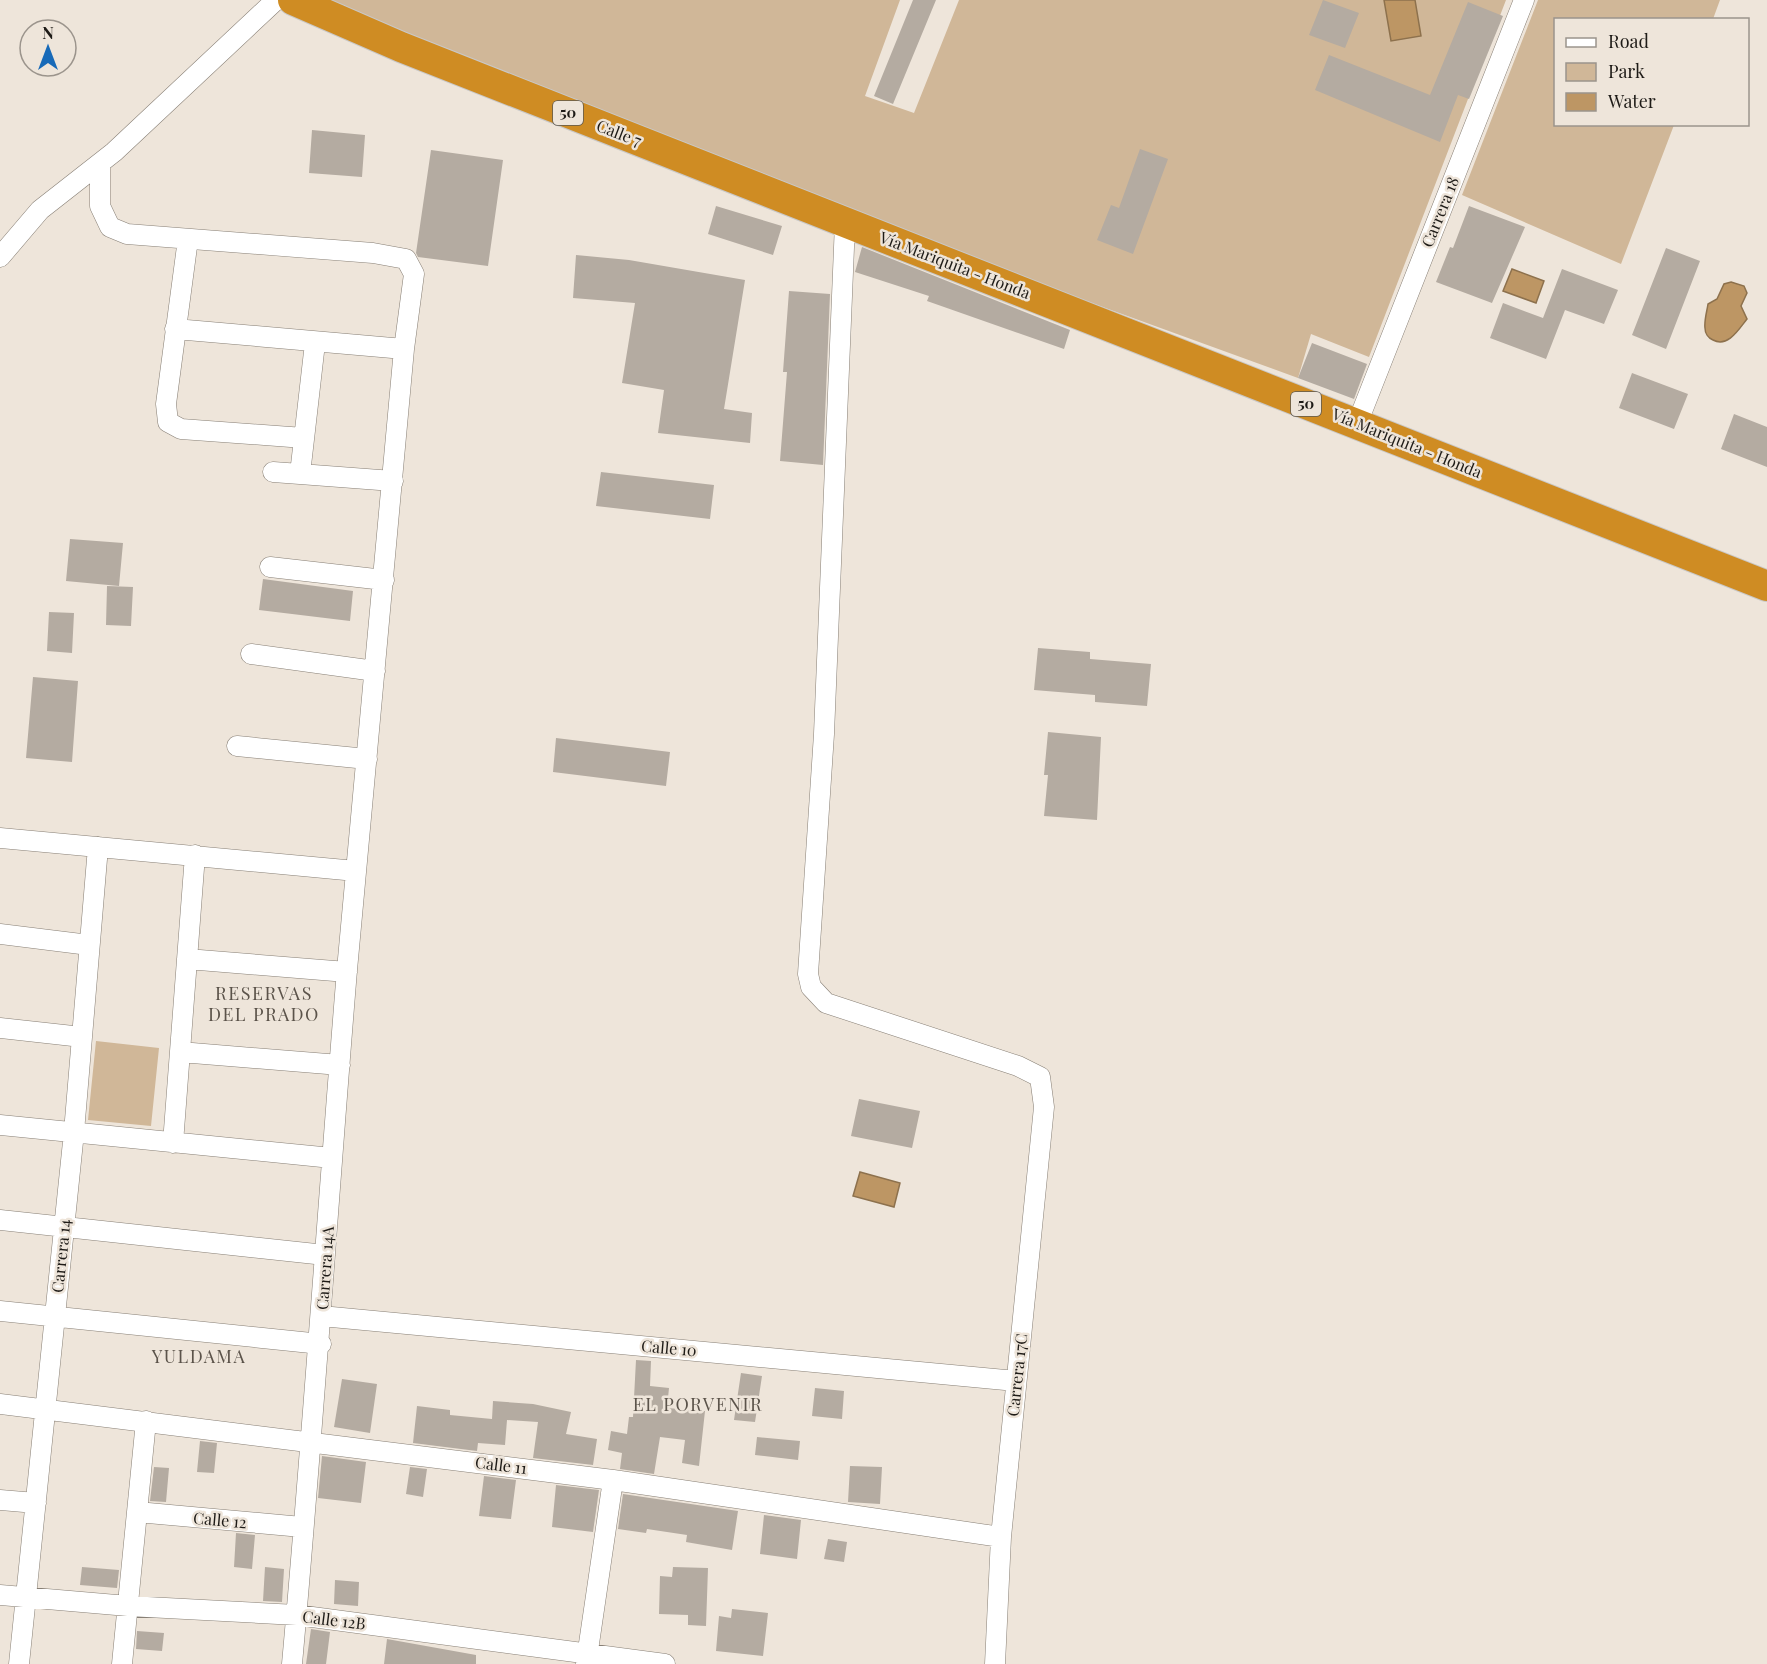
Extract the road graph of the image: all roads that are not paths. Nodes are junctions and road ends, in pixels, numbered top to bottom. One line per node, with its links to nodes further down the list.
1 (276, 0): 4 (street)
2 (293, 0): 5 (highway, Calle 7 / 50)
3 (1524, 0): 11 (street, Carrera 18)
4 (100, 164): 6 (street); 7 (street)
5 (845, 222): 11 (highway, Vía Mariquita - Honda / 50); 46 (street, Carrera 17C)
6 (188, 239): 8 (street); 10 (street, Carrera 14A)
7 (0, 257)
8 (175, 330): 9 (street); 12 (street)
9 (315, 343): 10 (street); 12 (street)
10 (404, 349): 15 (street, Carrera 14A)
11 (1357, 424): 18 (highway, Vía Mariquita - Honda / 50)
12 (304, 438): 14 (street)
13 (273, 472): 14 (street)
14 (300, 474): 15 (street)
15 (393, 481): 17 (street, Carrera 14A)
16 (270, 567): 17 (street)
17 (384, 580): 20 (street, Carrera 14A)
18 (1767, 586)
19 (250, 654): 20 (street)
20 (375, 671): 22 (street, Carrera 14A)
21 (237, 746): 22 (street)
22 (367, 759): 26 (street, Carrera 14A)
23 (0, 838): 24 (street)
24 (98, 847): 25 (street); 28 (street, Carrera 14)
25 (195, 855): 26 (street); 29 (street)
26 (356, 871): 30 (street, Carrera 14A)
27 (0, 934): 28 (street)
28 (89, 945): 32 (street, Carrera 14)
29 (187, 959): 30 (street); 33 (street)
30 (347, 972): 34 (street, Carrera 14A)
31 (0, 1028): 32 (street)
32 (82, 1037): 36 (street, Carrera 14)
33 (180, 1052): 34 (street); 37 (street)
34 (340, 1065): 38 (street, Carrera 14A)
35 (0, 1125): 36 (street)
36 (74, 1132): 37 (street); 40 (street, Carrera 14)
37 (173, 1143): 38 (street)
38 (332, 1158): 41 (street, Carrera 14A)
39 (0, 1220): 40 (street)
40 (64, 1226): 41 (street); 43 (street, Carrera 14)
41 (325, 1255): 44 (street, Carrera 14A)
42 (0, 1311): 43 (street)
43 (55, 1316): 45 (street); 48 (street, Carrera 14)
44 (321, 1316): 45 (street, Carrera 14A); 46 (street, Calle 10)
45 (321, 1344): 50 (street, Carrera 14A)
46 (1016, 1381): 56 (street, Carrera 17C)
47 (0, 1404): 48 (street, Calle 11)
48 (46, 1409): 49 (street, Calle 11); 53 (street, Carrera 14)
49 (146, 1421): 50 (street, Calle 11); 54 (street)
50 (312, 1441): 51 (street, Calle 11); 55 (street, Carrera 14A)
51 (613, 1480): 56 (street, Calle 11); 61 (street)
52 (0, 1500): 53 (street)
53 (36, 1503): 58 (street, Carrera 14)
54 (137, 1512): 55 (street, Calle 12); 59 (street)
55 (302, 1527): 60 (street, Carrera 14A)
56 (1001, 1537): 66 (street, Carrera 17C)
57 (0, 1595): 58 (street, Calle 12B)
58 (25, 1597): 59 (street, Calle 12B); 62 (street, Carrera 14)
59 (128, 1606): 60 (street, Calle 12B); 63 (street)
60 (297, 1615): 61 (street, Calle 12B); 64 (street, Carrera 14A)
61 (587, 1659): 65 (street, Calle 12B)
62 (19, 1664)
63 (122, 1664)
64 (292, 1664)
65 (665, 1664)
66 (995, 1664)

